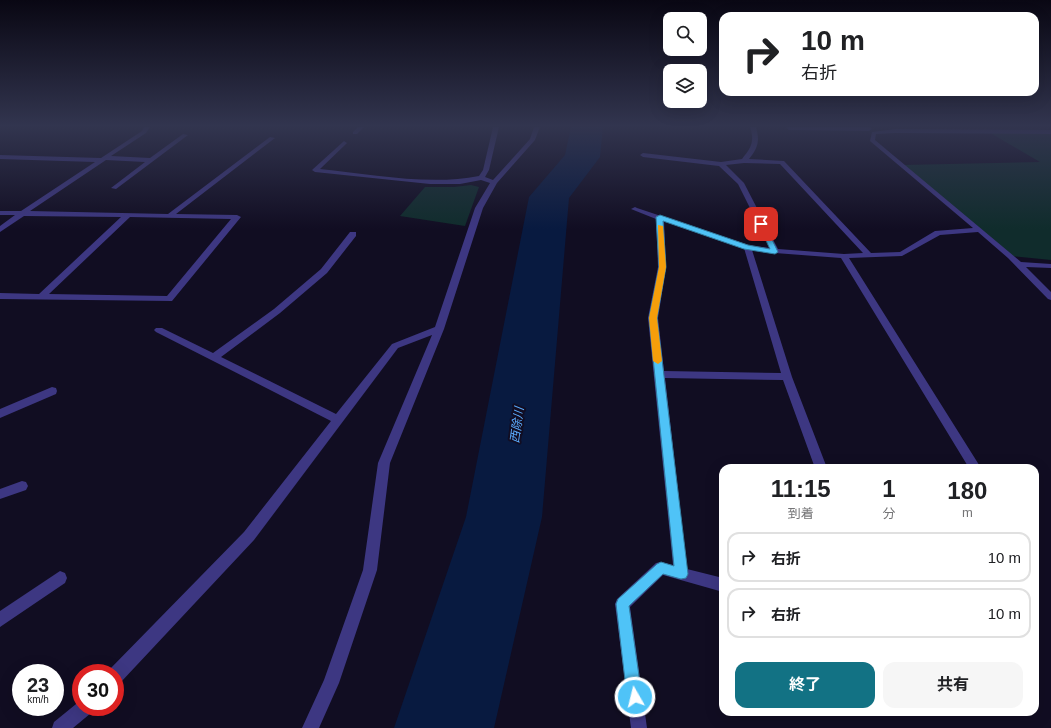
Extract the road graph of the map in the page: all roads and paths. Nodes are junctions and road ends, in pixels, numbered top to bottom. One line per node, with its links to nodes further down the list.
1 (99, 161): 16 (street)
2 (150, 161): 13 (street)
3 (242, 161): 18 (street)
4 (325, 161): 11 (street)
5 (488, 161): 11 (street)
6 (513, 161): 12 (street)
7 (691, 161): 10 (street)
8 (744, 161): 10 (street); 25 (street)
9 (897, 161): 21 (street)
10 (720, 164): 24 (street)
11 (481, 178): 12 (street)
12 (494, 182): 32 (street)
13 (114, 188)
14 (635, 209): 19 (street)
15 (0, 213): 16 (street)
16 (23, 213): 17 (street); 20 (street)
17 (128, 215): 18 (street); 31 (street)
18 (169, 216): 31 (street)
19 (660, 217): 23 (street); 35 (street)
20 (0, 230)
21 (979, 230): 25 (street); 27 (street)
22 (353, 234): 34 (street)
23 (747, 247): 24 (street); 36 (street)
24 (775, 252): 26 (street)
25 (869, 255): 26 (street)
26 (844, 256): 41 (street)
27 (1018, 264): 28 (street); 29 (street)
28 (1051, 266)
29 (1050, 295)
30 (0, 296): 31 (street)
31 (41, 297)
32 (438, 329): 39 (street); 51 (street)
33 (158, 330): 34 (street)
34 (214, 357): 39 (street)
35 (659, 374): 36 (street); 44 (street)
36 (787, 377): 40 (street)
37 (52, 391): 38 (street)
38 (0, 414)
39 (338, 420): 48 (street)
40 (820, 464)
41 (973, 464)
42 (22, 486): 43 (street)
43 (0, 494)
44 (681, 574): 46 (street); 52 (street)
45 (60, 578): 47 (street)
46 (719, 584)
47 (0, 620)
48 (124, 667)
49 (74, 716): 50 (street)
50 (60, 728)
51 (310, 728)
52 (639, 728)

